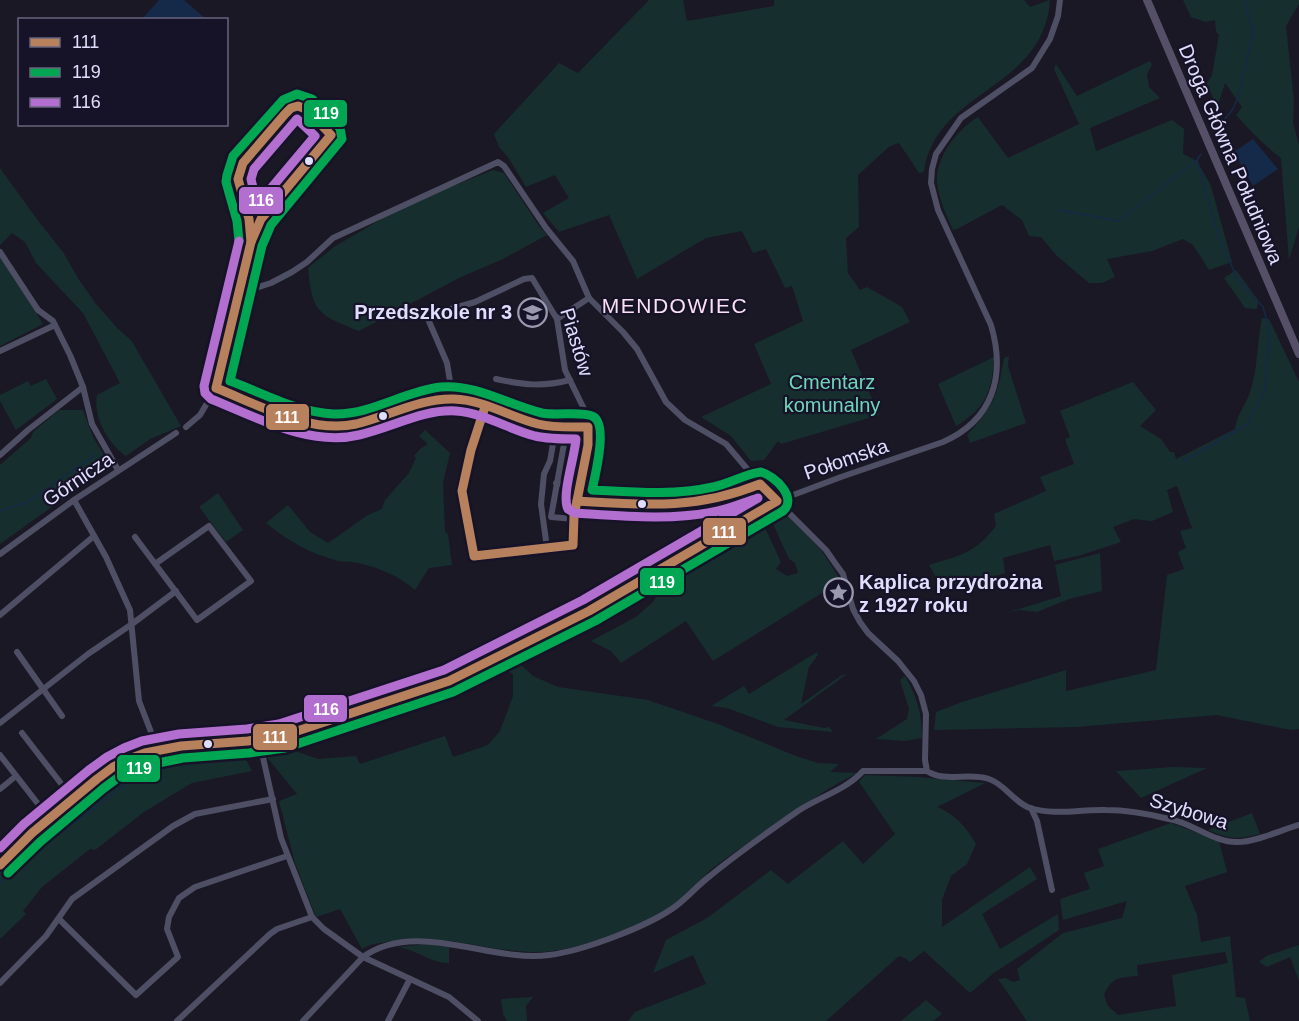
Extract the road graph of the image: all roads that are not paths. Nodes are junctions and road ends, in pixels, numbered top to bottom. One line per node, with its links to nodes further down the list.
1 (1060, 0): 29 (street, Połomska)
2 (1147, 0): 10 (main road, Droga Główna Południowa)
3 (251, 242): 3 (street); 5 (street)
4 (0, 252): 8 (street)
5 (240, 293): 6 (street); 14 (street)
6 (589, 298): 7 (street); 25 (street)
7 (557, 319): 12 (street, Piastów); 15 (street, Piastów)
8 (54, 323): 9 (street); 13 (street)
9 (0, 351)
10 (1299, 354)
11 (496, 379): 12 (street)
12 (570, 380): 20 (street, Piastów)
13 (83, 387): 22 (street); 23 (street)
14 (216, 388): 15 (street); 17 (street)
15 (453, 399): 16 (street)
16 (485, 407): 18 (street); 33 (street)
17 (186, 427)
18 (556, 427): 19 (street); 33 (street)
19 (567, 427): 20 (street); 24 (street)
20 (588, 427): 26 (street, Piastów)
21 (176, 433): 23 (street, Górnicza)
22 (0, 455)
23 (118, 470): 27 (street, Górnicza)
24 (556, 483): 26 (street); 30 (street)
25 (760, 484): 28 (street); 29 (street)
26 (579, 488): 28 (street, Piastów)
27 (74, 500): 31 (street); 34 (street, Górnicza)
28 (577, 501): 30 (street, Piastów)
29 (777, 501): 44 (street, Połomska); 47 (street)
30 (574, 519): 33 (street, Piastów)
31 (94, 536): 37 (street); 38 (street)
32 (135, 537): 35 (street)
33 (547, 548)
34 (0, 554)
35 (155, 564): 36 (street); 36 (street)
36 (176, 591): 38 (street)
37 (0, 615)
38 (132, 624): 40 (street); 45 (street)
39 (16, 652): 40 (street)
40 (44, 689): 41 (street); 42 (street)
41 (62, 716)
42 (0, 723)
43 (22, 733): 50 (street)
44 (262, 740): 45 (street, Połomska); 51 (street)
45 (158, 750): 50 (street, Połomska)
46 (0, 755): 48 (street)
47 (927, 771): 52 (street, Szybowa); 60 (street, Szybowa)
48 (16, 776): 49 (street); 53 (street)
49 (0, 789)
50 (73, 799): 53 (street, Połomska)
51 (273, 799): 55 (street); 59 (street)
52 (1031, 808): 54 (street, Szybowa); 57 (street)
53 (49, 818): 56 (street, Połomska)
54 (1299, 825)
55 (287, 856): 58 (street); 59 (street)
56 (0, 865)
57 (1052, 890)
58 (312, 917): 60 (street); 63 (street)
59 (59, 919): 62 (street)
60 (363, 957): 61 (street); 64 (street)
61 (410, 979): 65 (street); 66 (street)
62 (0, 982)
63 (177, 1021)
64 (303, 1021)
65 (388, 1021)
66 (478, 1021)

